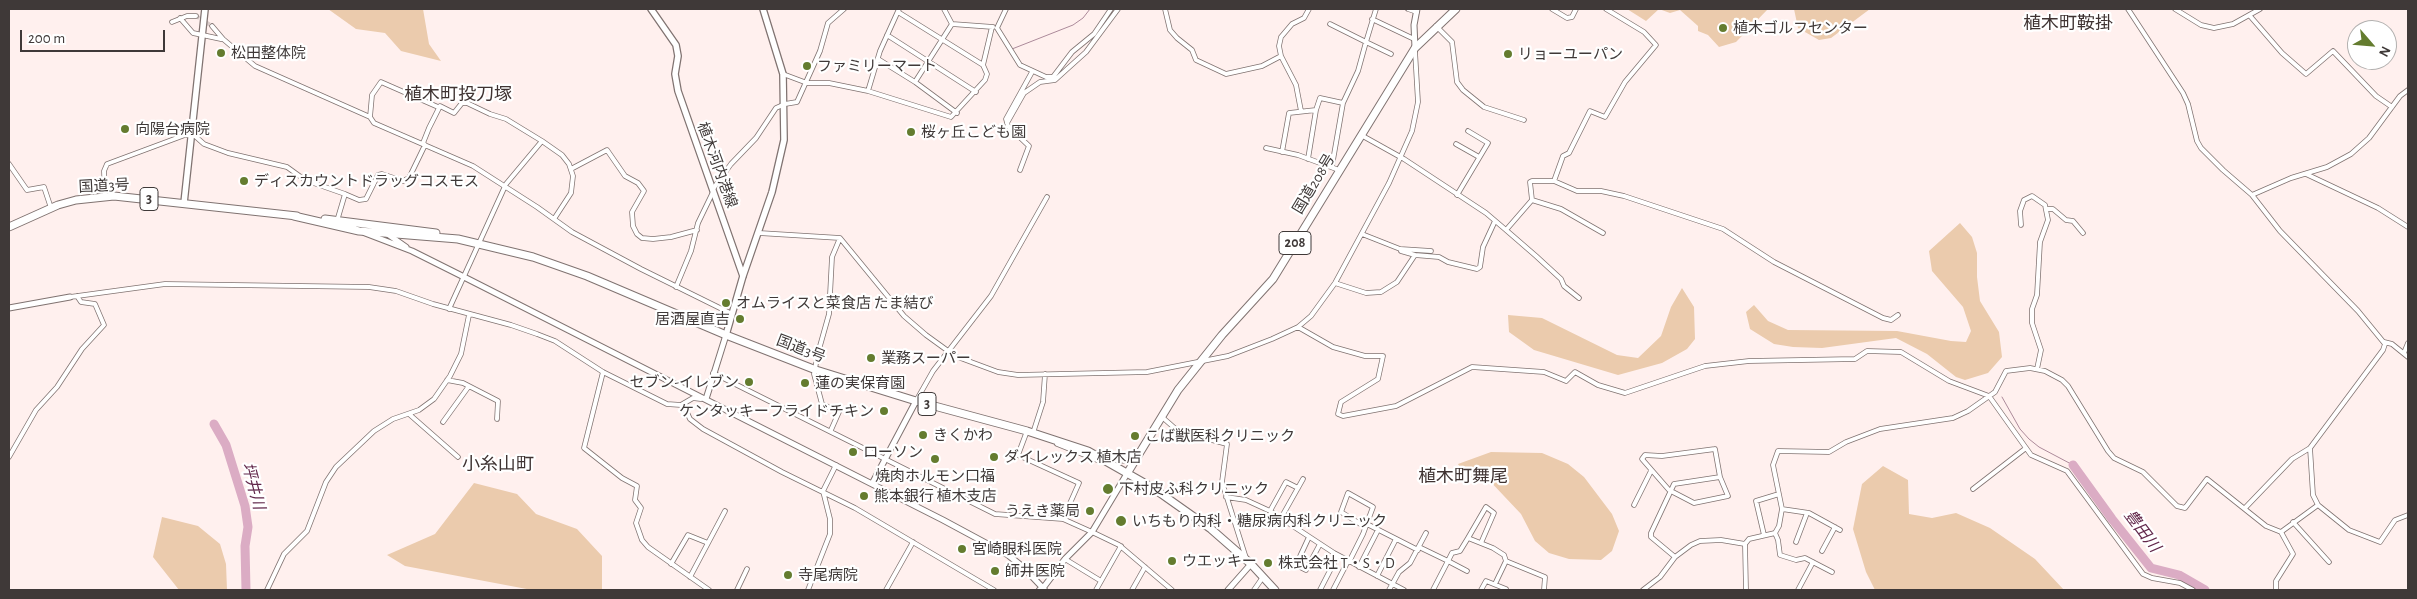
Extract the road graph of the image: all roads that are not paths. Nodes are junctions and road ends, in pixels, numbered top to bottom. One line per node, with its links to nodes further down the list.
1 (205, 9): 33 (main road)
2 (651, 9): 81 (main road, 植木河内港線)
3 (763, 9): 46 (main road)
4 (844, 9): 48 (street)
5 (944, 9): 27 (street)
6 (1006, 9): 32 (street)
7 (1111, 9): 45 (street)
8 (1118, 9): 61 (street)
9 (1165, 9): 41 (street)
10 (1309, 9): 41 (street)
11 (1376, 9): 25 (street)
12 (1408, 9): 21 (street)
13 (1456, 9): 30 (highway, 国道208号 / 208)
14 (1552, 9): 15 (street)
15 (1576, 9)
16 (1606, 9): 79 (street)
17 (2128, 9): 84 (street)
18 (2175, 9): 23 (street)
19 (2260, 9): 23 (street)
20 (899, 10): 34 (street); 35 (street)
21 (1417, 11): 37 (street)
22 (196, 16): 24 (street)
23 (2250, 16): 55 (street)
24 (180, 18): 26 (street); 33 (street)
25 (1372, 19): 37 (street); 38 (street)
26 (172, 22)
27 (952, 24): 31 (street); 35 (street)
28 (1330, 24): 38 (street)
29 (212, 26): 36 (street)
30 (1436, 26): 39 (highway, 国道208号 / 208); 60 (street)
31 (992, 27): 32 (street); 44 (street)
32 (997, 28): 45 (street)
33 (202, 35): 36 (street); 64 (main road)
34 (888, 35): 42 (street); 43 (street)
35 (942, 38): 43 (street); 44 (street)
36 (223, 39): 59 (street)
37 (1414, 39): 39 (street)
38 (1366, 42): 40 (street); 52 (street)
39 (1415, 48): 63 (highway, 国道208号 / 208); 70 (street)
40 (1391, 54)
41 (1281, 56): 57 (street)
42 (878, 59): 47 (street); 50 (street)
43 (928, 60): 47 (street); 51 (street)
44 (983, 65): 51 (street)
45 (1032, 72): 61 (street)
46 (783, 74): 48 (street); 53 (main road)
47 (915, 82): 58 (street)
48 (807, 83): 50 (street); 53 (street)
49 (2408, 90): 55 (street)
50 (868, 91): 58 (street)
51 (976, 92): 58 (street)
52 (1343, 103): 56 (street); 74 (street)
53 (785, 104): 81 (street); 103 (main road)
54 (438, 107): 59 (street); 65 (street); 67 (street)
55 (2392, 107): 78 (street)
56 (1316, 110): 57 (street); 72 (street)
57 (1301, 111): 69 (street)
58 (957, 112)
59 (370, 117): 67 (street)
60 (1524, 120)
61 (1007, 122): 76 (street)
62 (1468, 131): 71 (street)
63 (1360, 135): 70 (street); 77 (highway, 国道208号 / 208)
64 (191, 136): 82 (street); 85 (street); 88 (main road)
65 (542, 141): 75 (street); 80 (street)
66 (1456, 144): 71 (street)
67 (425, 145): 80 (street); 82 (street)
68 (1266, 148): 69 (street)
69 (1282, 152): 72 (street)
70 (1400, 157): 83 (street); 106 (street)
71 (1479, 157): 83 (street)
72 (1308, 159): 74 (street)
73 (9, 164): 89 (street)
74 (1332, 166): 77 (street)
75 (571, 169): 92 (street); 99 (street)
76 (1020, 170)
77 (1339, 170): 133 (highway, 国道208号 / 208)
78 (2304, 174): 84 (street); 97 (street)
79 (1554, 181): 87 (street); 125 (street)
80 (505, 188): 92 (street); 109 (street)
81 (713, 191): 99 (street); 114 (main road, 植木河内港線)
82 (346, 194): 93 (street)
83 (1457, 195): 94 (street)
84 (2252, 195): 128 (street)
85 (105, 197): 88 (highway, 国道3号 / 3); 89 (highway, 国道3号 / 3)
86 (1047, 197): 130 (street)
87 (1532, 200): 100 (street); 104 (street)
88 (184, 203): 91 (highway, 国道3号 / 3)
89 (51, 208): 98 (highway, 国道3号 / 3)
90 (2046, 209): 96 (street); 105 (street); 134 (street)
91 (294, 216): 93 (highway, 国道3号 / 3); 101 (highway, 国道3号 / 3)
92 (554, 218): 117 (street)
93 (338, 221): 95 (highway, 国道3号 / 3)
94 (1495, 221): 100 (street); 113 (street)
95 (370, 225): 102 (street); 108 (highway, 国道3号 / 3)
96 (2021, 225)
97 (2408, 226)
98 (9, 227)
99 (697, 230): 117 (street)
100 (1506, 230): 120 (street)
101 (359, 231): 102 (highway, 国道3号 / 3); 111 (street)
102 (385, 233): 108 (highway, 国道3号 / 3); 111 (street)
103 (759, 233): 107 (street); 114 (main road)
104 (1603, 233)
105 (2083, 233)
106 (1362, 234): 110 (street); 116 (street)
107 (840, 238): 130 (street); 135 (street)
108 (458, 240): 109 (highway, 国道3号 / 3)
109 (478, 243): 115 (street); 127 (highway, 国道3号 / 3)
110 (1400, 249): 112 (street); 113 (street)
111 (412, 251): 115 (street)
112 (1431, 251)
113 (1414, 255): 116 (street)
114 (743, 276): 123 (main road)
115 (464, 277): 122 (street); 142 (street)
116 (1335, 284): 126 (street)
117 (676, 287): 123 (street)
118 (77, 296): 119 (street); 122 (street); 155 (street)
119 (70, 297): 121 (street)
120 (1578, 298)
121 (9, 308)
122 (449, 309): 124 (street)
123 (732, 314): 127 (main road)
124 (469, 315): 136 (street); 139 (street)
125 (1898, 316)
126 (1298, 327): 133 (street); 141 (street)
127 (726, 335): 135 (highway, 国道3号 / 3); 137 (street)
128 (2384, 342): 131 (street); 152 (street)
129 (2408, 343): 131 (street)
130 (948, 351): 138 (street); 143 (street)
131 (2404, 353): 132 (street)
132 (2408, 357)
133 (1200, 363): 138 (street); 146 (highway, 国道208号 / 208)
134 (2037, 369): 141 (street); 172 (street)
135 (816, 370): 143 (highway, 国道3号 / 3); 149 (street)
136 (603, 372): 144 (street); 211 (street)
137 (713, 373): 142 (street); 149 (street)
138 (1045, 374): 150 (street)
139 (447, 380): 140 (street); 145 (street)
140 (469, 386): 147 (street); 148 (street)
141 (1989, 396): 151 (street); 168 (street)
142 (706, 399): 144 (street); 158 (street)
143 (916, 401): 150 (highway, 国道3号 / 3); 157 (street)
144 (683, 404): 167 (street)
145 (408, 414): 156 (street); 223 (street)
146 (1162, 417): 154 (highway, 国道208号 / 208); 169 (street)
147 (497, 418)
148 (443, 422)
149 (831, 430): 157 (street)
150 (1028, 433): 153 (highway, 国道3号 / 3); 160 (street); 179 (street)
151 (2026, 448): 165 (street); 247 (street)
152 (2310, 448): 171 (street); 172 (street)
153 (1088, 451): 154 (highway); 160 (highway, 国道3号 / 3)
154 (1139, 454): 160 (highway, 国道208号 / 208)
155 (9, 457)
156 (458, 457)
157 (886, 458): 163 (street); 179 (street)
158 (836, 465): 163 (street); 167 (street)
159 (1651, 471): 161 (street); 166 (street); 170 (street)
160 (1128, 472): 185 (street); 208 (highway, 国道3号 / 3)
161 (1720, 477): 166 (street); 166 (street)
162 (1303, 479): 164 (street)
163 (872, 484): 229 (street)
164 (1298, 488): 175 (street); 178 (street)
165 (1973, 489)
166 (1670, 490): 203 (street)
167 (824, 491): 193 (street); 226 (street)
168 (1779, 494): 173 (street); 189 (street)
169 (1226, 497): 175 (street); 208 (street)
170 (1634, 505)
171 (2318, 505): 177 (street); 180 (street)
172 (2245, 508): 186 (street)
173 (1782, 509): 176 (street); 187 (street)
174 (725, 511): 195 (street)
175 (1270, 511): 178 (street)
176 (1807, 513): 182 (street); 194 (street)
177 (2408, 515)
178 (1281, 518): 190 (street)
179 (1062, 519): 185 (street)
180 (2293, 522): 186 (street); 210 (street)
181 (1366, 526): 181 (street); 183 (street); 206 (street)
182 (1835, 527): 184 (street); 201 (street)
183 (1378, 530): 192 (street); 213 (street)
184 (1840, 530)
185 (1092, 532): 199 (street); 204 (street)
186 (2281, 532): 248 (street)
187 (1775, 533): 189 (street); 209 (street)
188 (1426, 534): 200 (street)
189 (1764, 535): 198 (street)
190 (1310, 537): 197 (street); 197 (street)
191 (1468, 538): 196 (street); 196 (street); 205 (street)
192 (1396, 539): 200 (street); 217 (street)
193 (913, 542): 227 (street); 228 (street)
194 (1796, 542)
195 (708, 543): 211 (street); 218 (street)
196 (1481, 543): 207 (street)
197 (1320, 544): 202 (street)
198 (1744, 544): 203 (street); 245 (street)
199 (1120, 546): 212 (street); 220 (street)
200 (1419, 549): 205 (street); 221 (street)
201 (1822, 551)
202 (1338, 555): 206 (street); 236 (street)
203 (1675, 557): 244 (street)
204 (1066, 559): 220 (street); 229 (street)
205 (1448, 560): 215 (street); 240 (street)
206 (1348, 561): 213 (street); 237 (street)
207 (1506, 561): 222 (street); 243 (street)
208 (1249, 562): 219 (highway, 国道3号 / 3); 233 (street)
209 (1813, 562): 216 (street); 246 (street)
210 (2329, 562)
211 (671, 564): 218 (street)
212 (1145, 566): 231 (street); 232 (street)
213 (1358, 567): 217 (street)
214 (746, 569): 225 (street)
215 (1468, 571)
216 (1832, 572)
217 (1377, 576): 221 (street)
218 (690, 577): 224 (street)
219 (1263, 577): 234 (street); 235 (highway, 国道3号 / 3)
220 (1101, 581): 230 (street)
221 (1392, 584): 238 (street); 239 (street)
222 (1495, 584): 241 (street); 242 (street)
223 (267, 590)
224 (709, 590)
225 (737, 590)
226 (808, 590)
227 (886, 590)
228 (994, 590)
229 (1043, 590)
230 (1096, 590)
231 (1132, 590)
232 (1172, 590)
233 (1228, 590)
234 (1254, 590)
235 (1276, 590)
236 (1320, 590)
237 (1333, 590)
238 (1389, 590)
239 (1404, 590)
240 (1433, 590)
241 (1481, 590)
242 (1506, 590)
243 (1544, 590)
244 (1643, 590)
245 (1746, 590)
246 (1798, 590)
247 (2193, 590)
248 (2276, 590)

